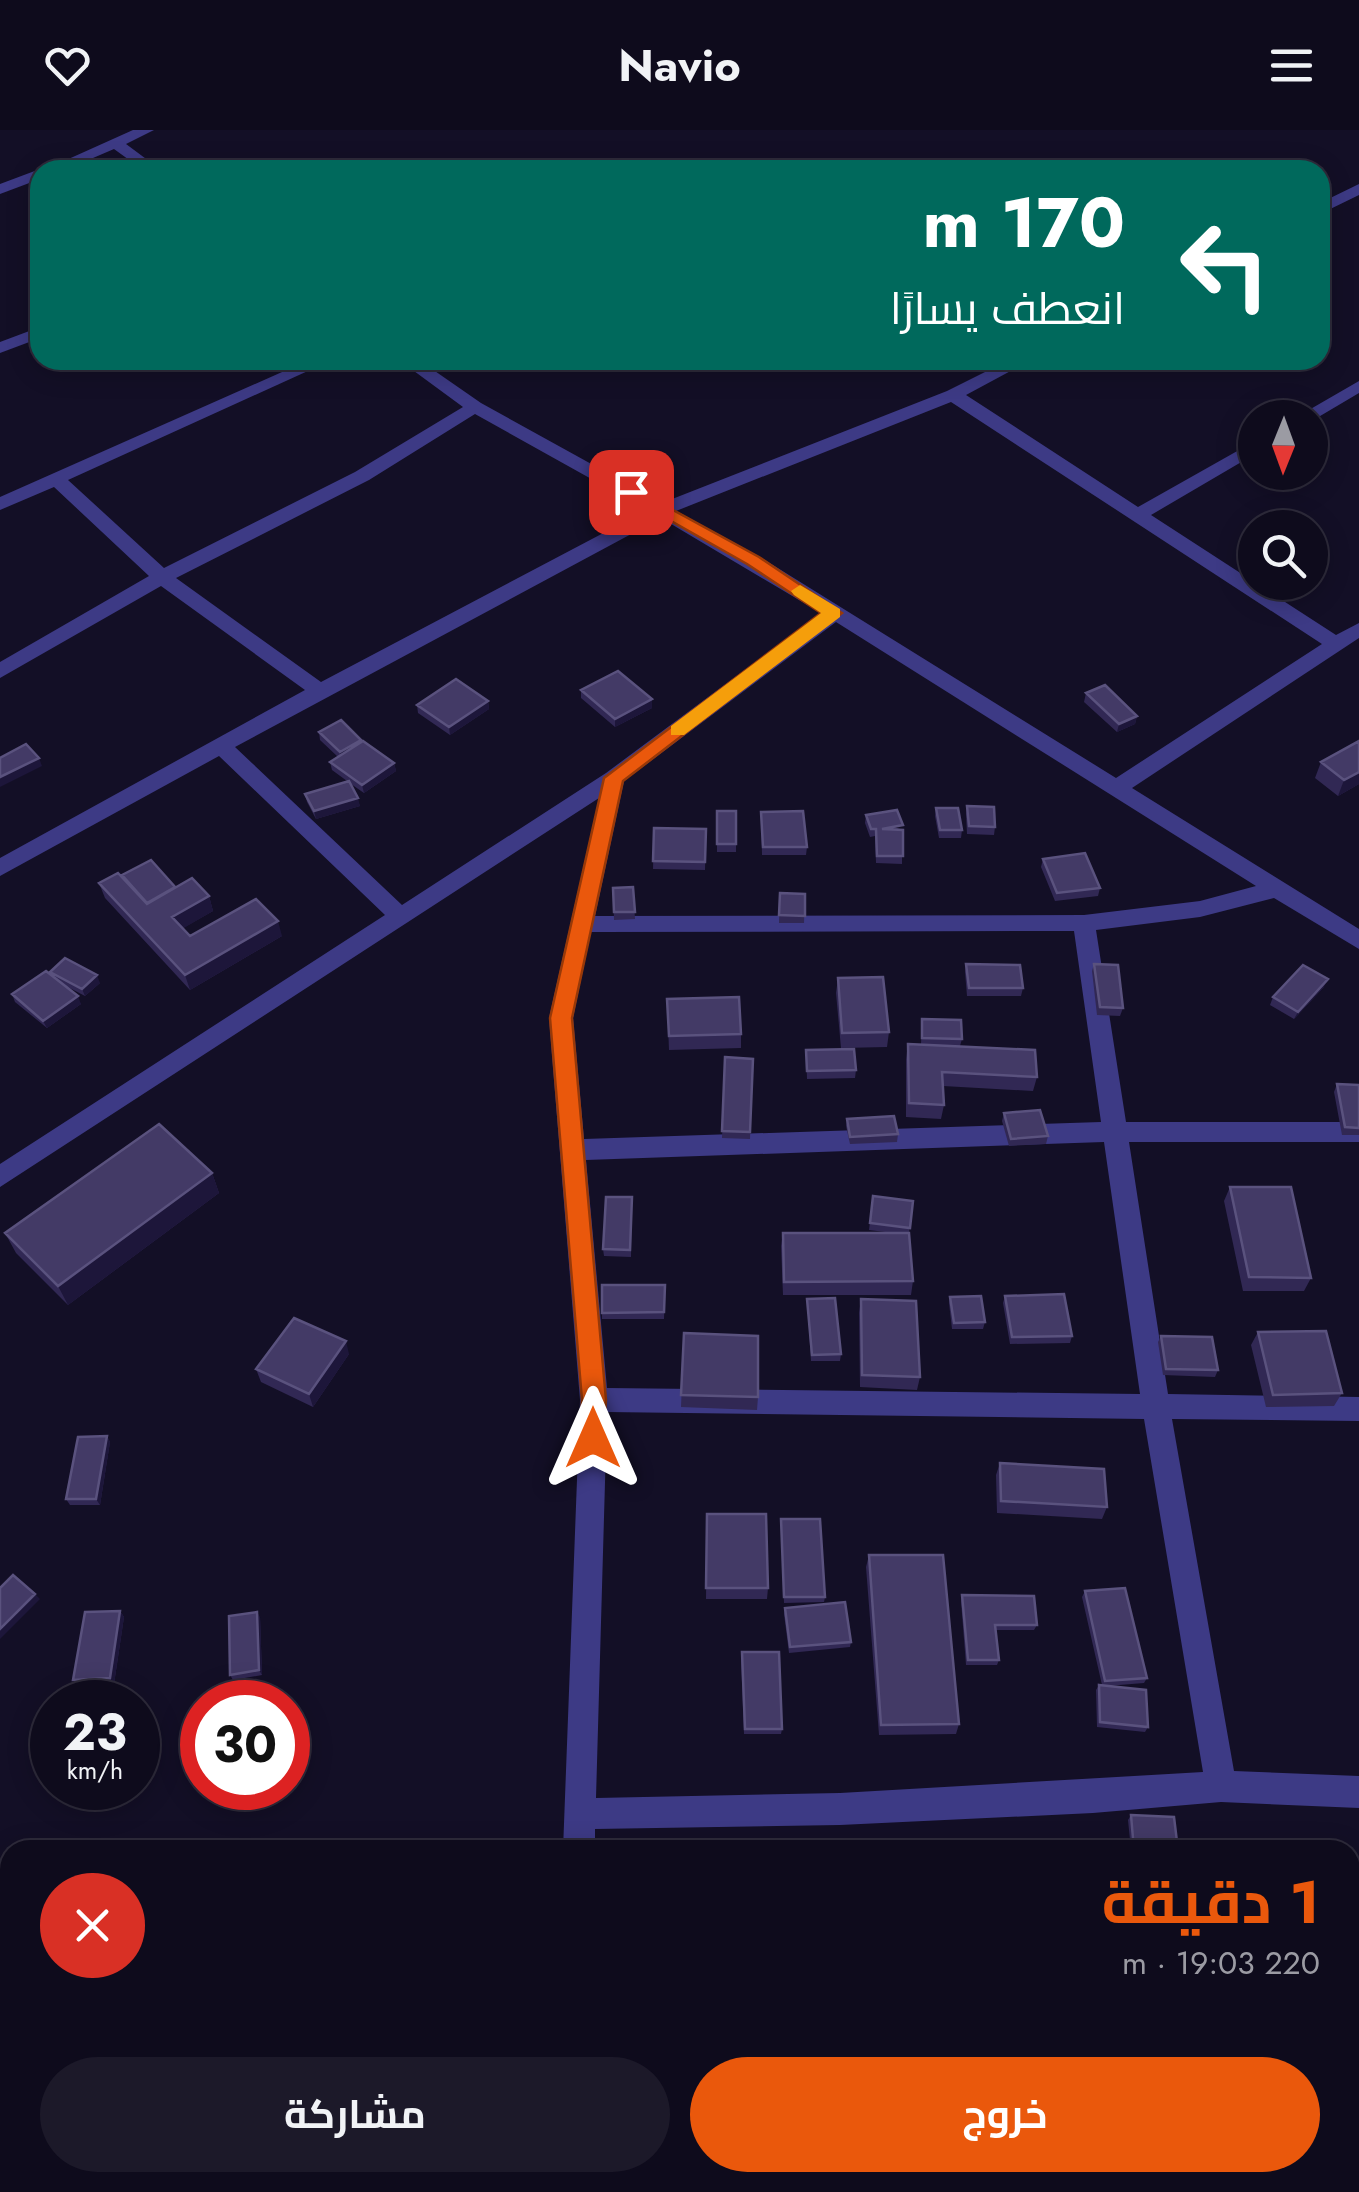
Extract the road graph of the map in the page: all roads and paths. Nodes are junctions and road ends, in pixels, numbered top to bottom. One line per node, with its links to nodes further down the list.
1 (146, 130): 2 (street)
2 (118, 145): 3 (street); 4 (street)
3 (78, 160)
4 (139, 160)
5 (30, 178): 7 (street)
6 (1359, 189): 8 (street)
7 (0, 190)
8 (1330, 204)
9 (30, 336): 10 (street)
10 (0, 348)
11 (302, 370): 19 (street)
12 (422, 370): 17 (street)
13 (1002, 370): 15 (street)
14 (1359, 386): 16 (street)
15 (952, 395): 21 (street); 22 (street)
16 (1328, 404)
17 (474, 407): 21 (street); 23 (street)
18 (1238, 456): 22 (street)
19 (57, 480): 20 (street); 23 (street)
20 (0, 504)
21 (662, 508): 24 (street); 28 (street)
22 (1139, 514): 26 (street)
23 (162, 577): 27 (street); 28 (street)
24 (834, 613): 30 (street); 31 (street)
25 (1359, 629): 26 (street)
26 (1336, 644): 31 (street)
27 (4, 664)
28 (320, 691): 29 (street)
29 (222, 746): 32 (street); 34 (street)
30 (614, 778): 34 (street); 36 (street)
31 (1116, 788): 33 (street)
32 (0, 868)
33 (1276, 889): 35 (street); 37 (street)
34 (399, 915): 41 (street)
35 (1084, 922): 36 (street); 38 (street)
36 (581, 924): 40 (street)
37 (1359, 940)
38 (1114, 1132): 39 (street); 40 (street); 43 (street)
39 (1359, 1132)
40 (571, 1150): 42 (street)
41 (0, 1177)
42 (594, 1400): 43 (street); 47 (street)
43 (1156, 1407): 44 (street); 45 (street)
44 (1359, 1409)
45 (1221, 1786): 46 (street); 47 (street)
46 (1359, 1792)
47 (580, 1814): 48 (street)
48 (579, 1840)

